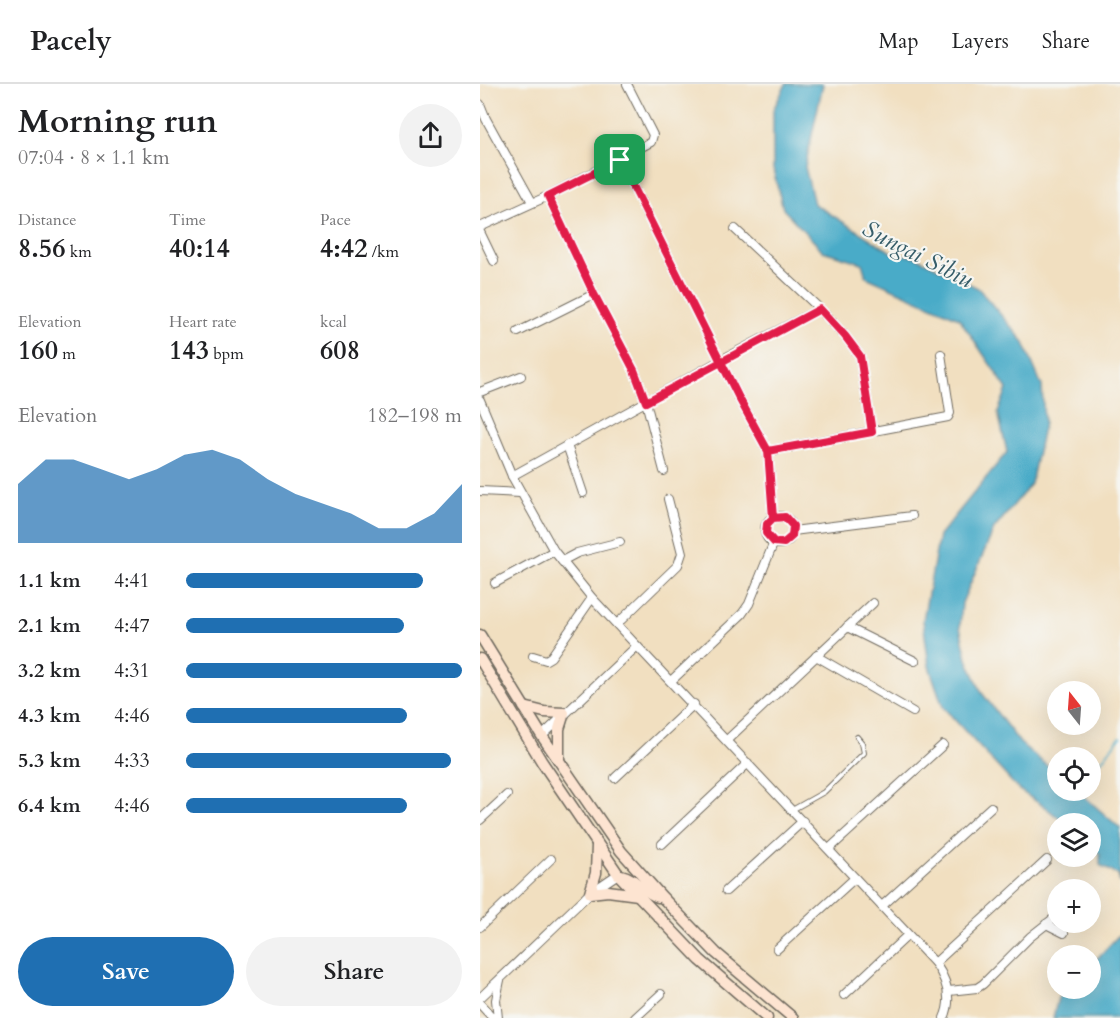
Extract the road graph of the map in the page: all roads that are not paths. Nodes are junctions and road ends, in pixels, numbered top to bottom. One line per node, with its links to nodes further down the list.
1 (627, 84): 4 (street)
2 (480, 104): 3 (street)
3 (483, 121): 6 (street)
4 (620, 160): 5 (street); 15 (street)
5 (548, 196): 6 (street); 11 (street)
6 (532, 202): 7 (street)
7 (480, 227)
8 (735, 229): 12 (street)
9 (480, 232): 10 (street)
10 (494, 261)
11 (594, 294): 13 (street); 19 (street)
12 (820, 309): 15 (street); 20 (street)
13 (518, 332)
14 (941, 354): 20 (street)
15 (721, 360): 19 (street); 22 (street)
16 (521, 376): 17 (street)
17 (480, 392)
18 (480, 400): 24 (street)
19 (646, 402): 21 (street); 23 (street)
20 (872, 432): 22 (street)
21 (567, 446): 24 (street); 27 (street)
22 (768, 451): 30 (street)
23 (664, 471)
24 (512, 477): 26 (street)
25 (480, 491): 26 (street)
26 (520, 493): 34 (street)
27 (583, 493)
28 (668, 499): 39 (street)
29 (912, 516): 31 (street)
30 (773, 518): 31 (street); 33 (street)
31 (793, 531): 33 (street)
32 (620, 542): 35 (street)
33 (774, 542): 47 (street)
34 (554, 551): 35 (street); 36 (street)
35 (562, 561): 37 (street)
36 (495, 583)
37 (592, 598): 39 (street); 43 (street)
38 (873, 603): 40 (street)
39 (617, 624): 42 (street)
40 (847, 627): 44 (street); 46 (street)
41 (480, 634): 49 (street)
42 (637, 646): 47 (street); 51 (street)
43 (533, 656)
44 (816, 656): 50 (street); 54 (street)
45 (480, 660): 57 (street)
46 (915, 661)
47 (671, 681): 48 (street)
48 (694, 704): 54 (street); 59 (street)
49 (524, 707): 51 (street); 52 (street)
50 (913, 712)
51 (564, 713): 52 (street); 56 (street)
52 (542, 736): 56 (street); 57 (street)
53 (856, 737): 62 (lane)
54 (727, 740): 58 (street)
55 (943, 746): 67 (street)
56 (559, 760): 75 (street)
57 (542, 762): 66 (street)
58 (748, 763): 62 (street); 65 (street)
59 (615, 778)
60 (507, 795): 63 (street)
61 (991, 807): 76 (street)
62 (792, 810): 64 (street)
63 (480, 820)
64 (803, 821): 67 (street); 72 (street)
65 (662, 844)
66 (597, 845): 70 (street); 73 (street)
67 (829, 849): 71 (street)
68 (551, 858): 78 (street)
69 (1047, 860): 81 (street)
70 (618, 874): 73 (street); 74 (street); 75 (street)
71 (855, 878): 76 (street); 80 (street)
72 (726, 891)
73 (590, 893): 74 (street); 82 (street)
74 (638, 895): 91 (street)
75 (662, 897): 92 (street)
76 (882, 906): 79 (street)
77 (1046, 924): 83 (street)
78 (480, 927)
79 (908, 935): 81 (street); 85 (street)
80 (777, 949)
81 (935, 963): 83 (street)
82 (500, 980): 86 (street); 89 (street)
83 (949, 990): 93 (street)
84 (661, 994): 90 (street)
85 (844, 995)
86 (480, 998)
87 (482, 1008): 88 (street)
88 (493, 1018)
89 (498, 1018)
90 (635, 1018)
91 (767, 1018)
92 (793, 1018)
93 (944, 1018)

